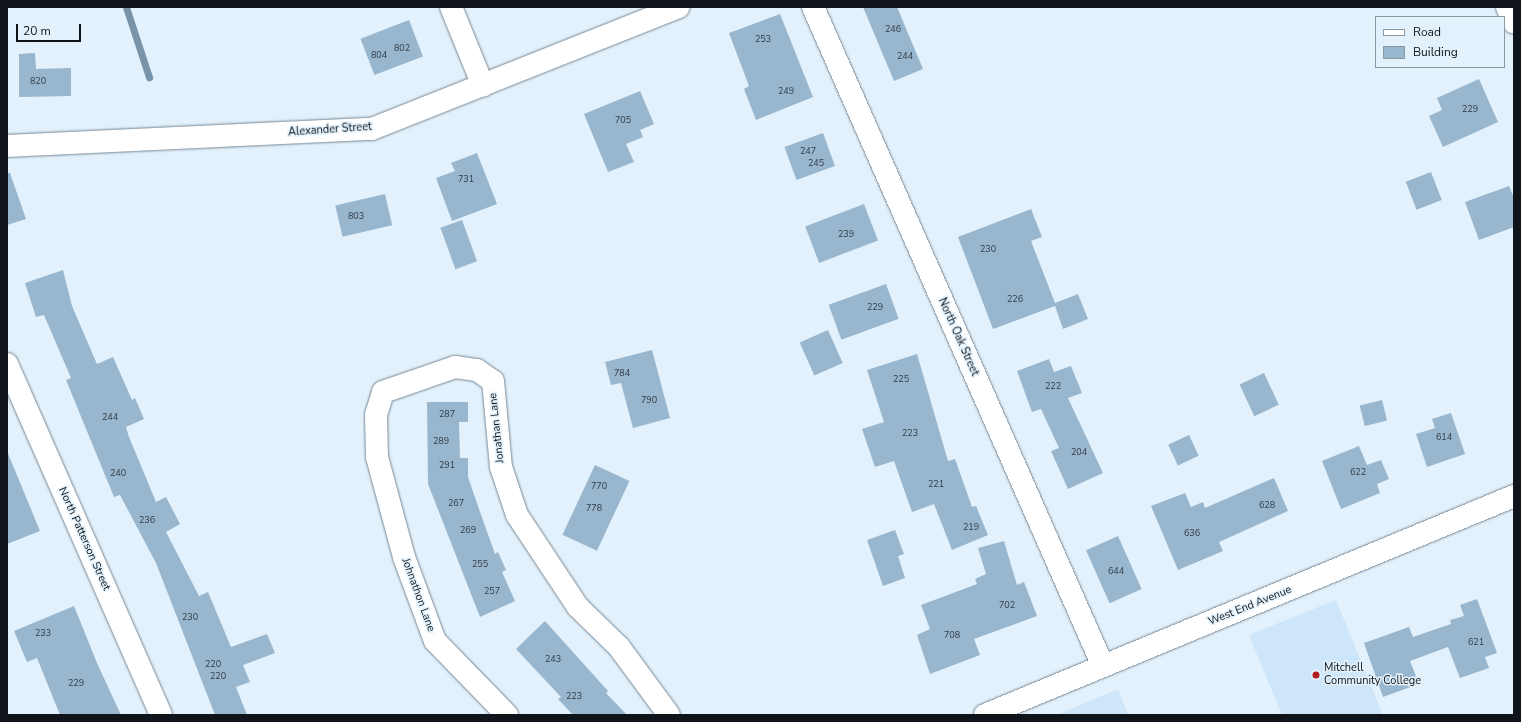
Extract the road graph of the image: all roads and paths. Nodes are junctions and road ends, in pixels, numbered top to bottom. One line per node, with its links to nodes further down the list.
1 (451, 7): 6 (street)
2 (679, 7): 6 (street, Alexander Street)
3 (813, 7): 11 (street, North Oak Street)
4 (1507, 7): 5 (street)
5 (1514, 24)
6 (483, 86): 7 (street, Alexander Street)
7 (7, 146)
8 (7, 364): 12 (street, North Patterson Street)
9 (388, 495): 13 (street, Johnathon Lane); 14 (street, Jonathan Lane)
10 (1514, 496): 11 (street, West End Avenue)
11 (1103, 666): 15 (street, West End Avenue)
12 (161, 715)
13 (507, 715)
14 (669, 715)
15 (985, 715)

